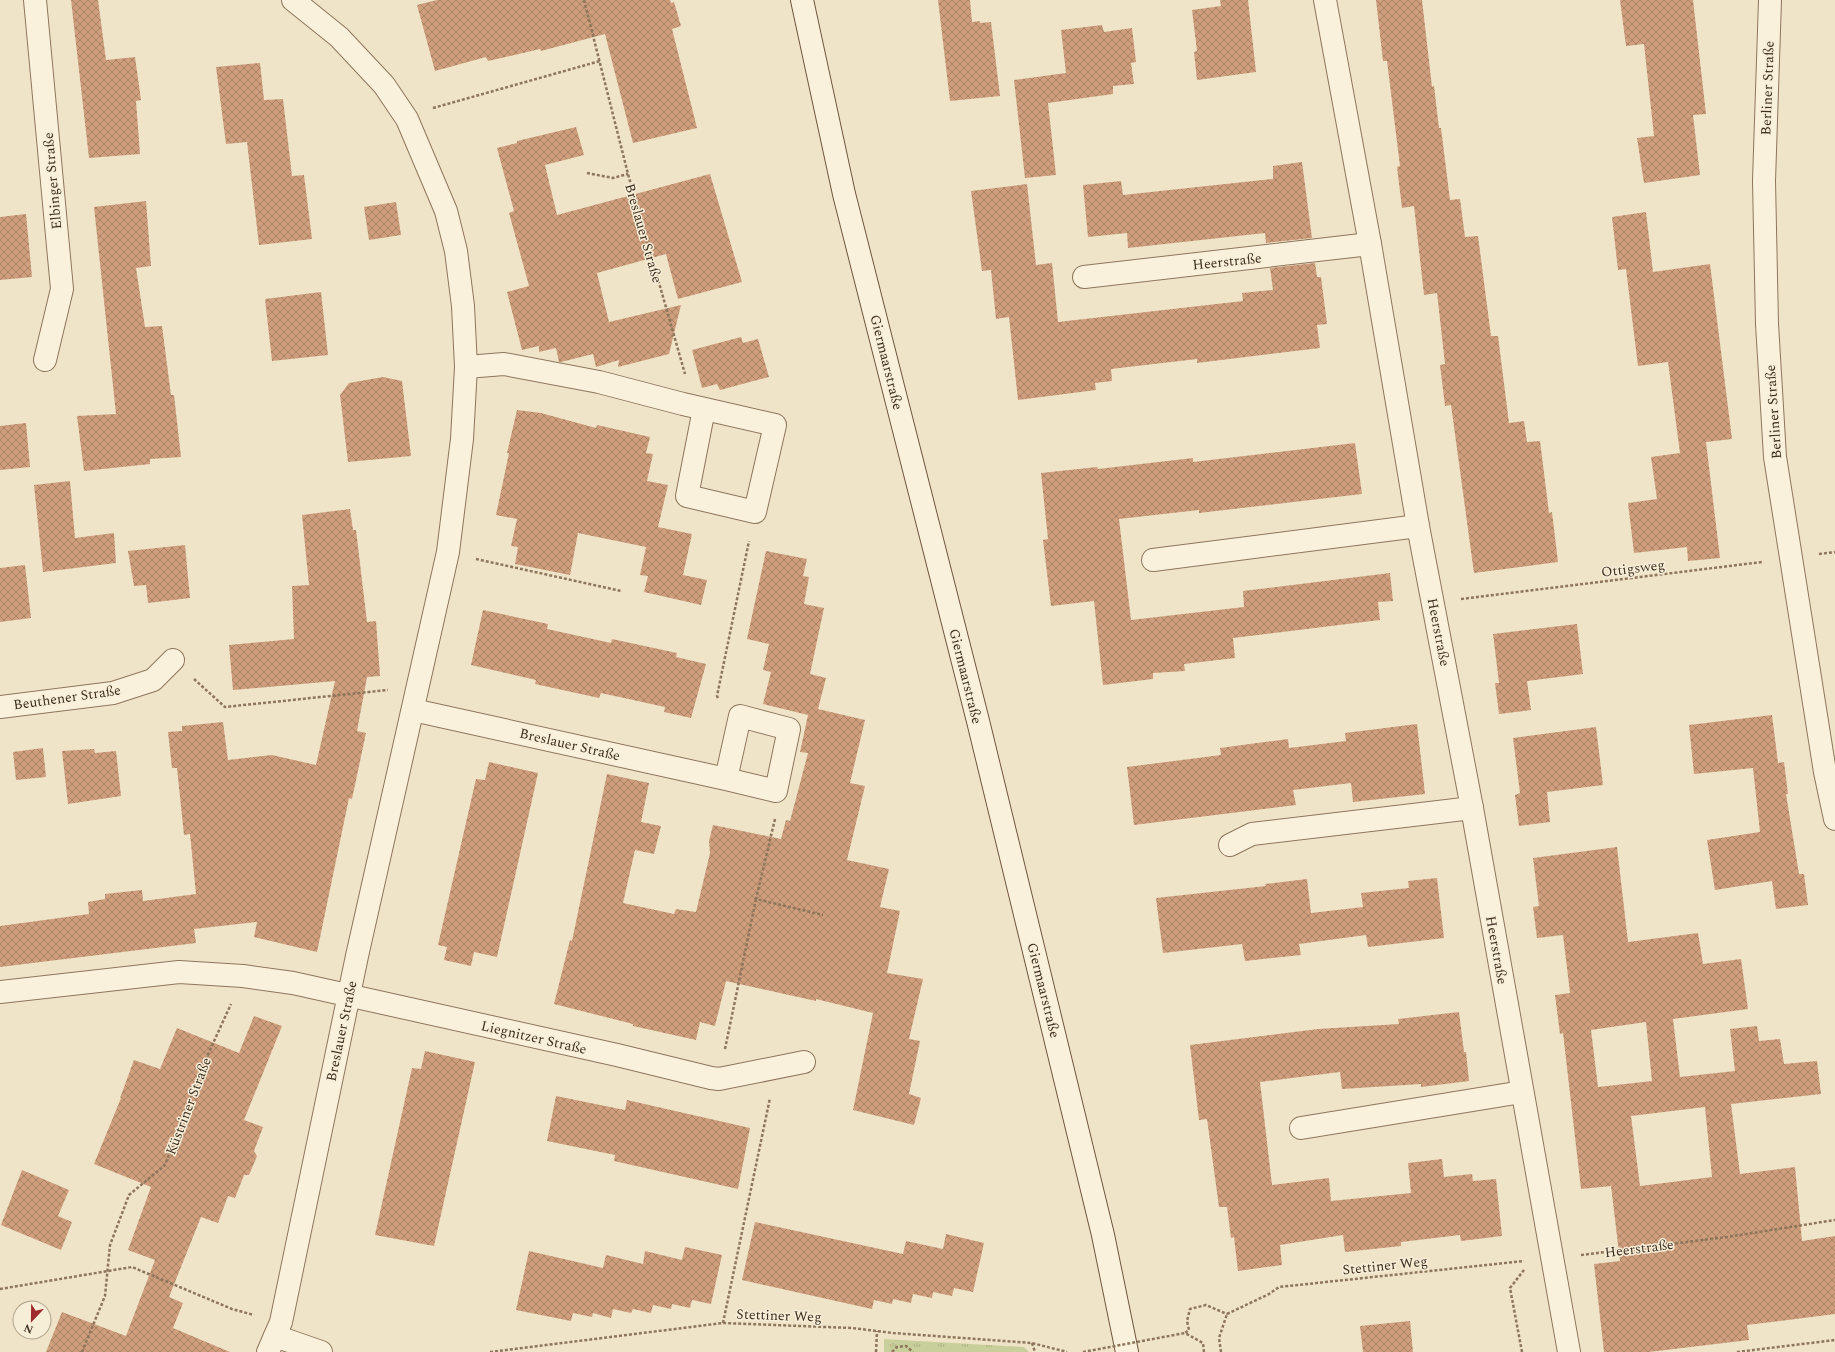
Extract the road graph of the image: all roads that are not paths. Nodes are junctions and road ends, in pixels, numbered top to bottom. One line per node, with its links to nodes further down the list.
1 (35, 0): 8 (street, Elbinger Straße)
2 (293, 0): 9 (street, Breslauer Straße)
3 (802, 0): 27 (street, Giermaarstraße)
4 (1325, 0): 6 (street, Heerstraße)
5 (1770, 0): 18 (street, Berliner Straße)
6 (1370, 244): 7 (street, Heerstraße); 11 (street, Heerstraße)
7 (1084, 277)
8 (45, 360)
9 (466, 367): 10 (street); 14 (street, Breslauer Straße)
10 (704, 409): 10 (street)
11 (1418, 526): 12 (street); 17 (street, Heerstraße)
12 (1153, 560)
13 (173, 660): 15 (street, Beuthener Straße)
14 (415, 703): 16 (street, Breslauer Straße); 21 (street, Breslauer Straße)
15 (0, 707)
16 (726, 779): 16 (street, Breslauer Straße)
17 (1472, 808): 19 (street); 23 (street, Heerstraße)
18 (1835, 819)
19 (1230, 845)
20 (0, 992): 21 (street)
21 (348, 996): 22 (street, Liegnitzer Straße); 25 (street, Breslauer Straße)
22 (804, 1062)
23 (1522, 1092): 24 (street); 28 (street, Heerstraße)
24 (1301, 1128)
25 (275, 1337): 26 (street)
26 (321, 1352)
27 (1127, 1352)
28 (1569, 1352)

